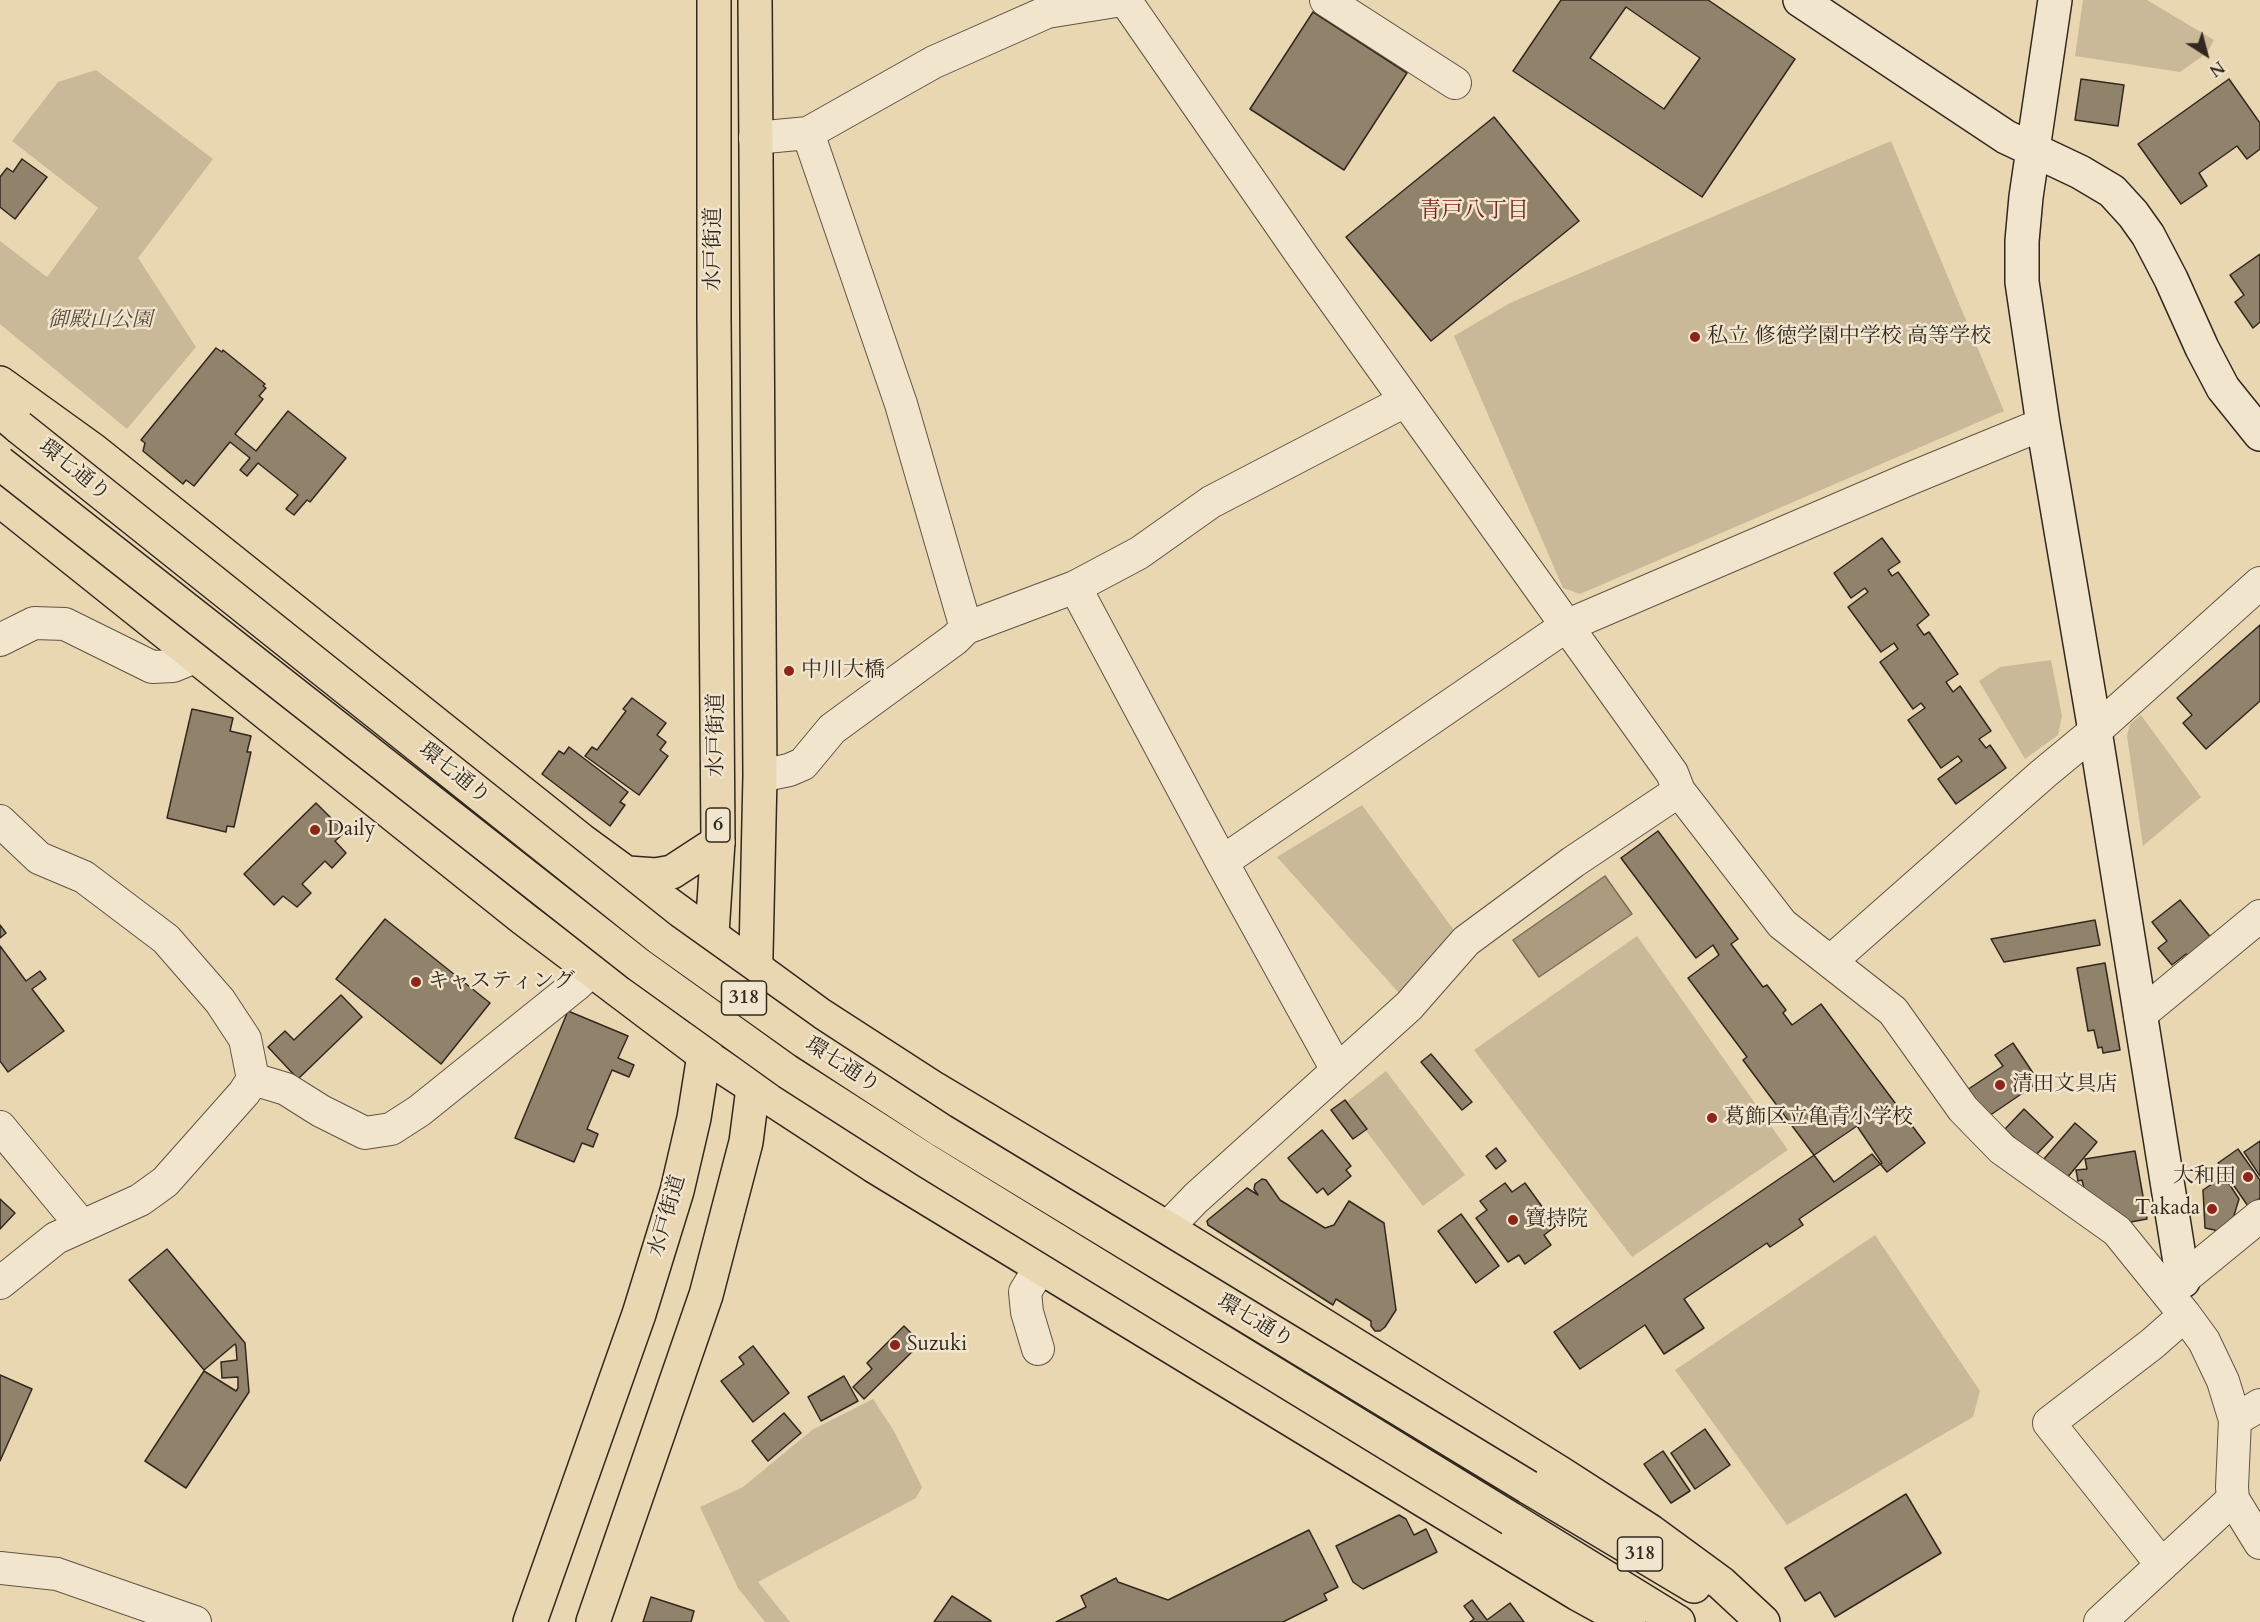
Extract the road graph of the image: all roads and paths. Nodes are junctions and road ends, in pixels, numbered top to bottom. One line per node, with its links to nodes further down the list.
1 (714, 0): 29 (main road, 水戸街道 / 6)
2 (754, 0): 9 (main road, 水戸街道 / 6)
3 (1123, 0): 8 (street); 12 (street)
4 (1326, 0): 7 (street)
5 (1800, 0): 10 (street)
6 (2055, 0): 10 (street)
7 (1455, 83)
8 (808, 133): 9 (street); 21 (street)
9 (755, 138): 25 (main road, 水戸街道 / 6)
10 (2033, 151): 14 (street); 15 (street)
11 (0, 383): 28 (main road)
12 (1405, 401): 19 (street); 20 (street)
13 (9, 419): 63 (main road, 環七通り / 318, bridge)
14 (2043, 424): 20 (street); 24 (street)
15 (2259, 429)
16 (0, 463): 62 (main road, 環七通り / 318, bridge)
17 (0, 500): 23 (main road)
18 (2260, 583): 24 (street)
19 (1075, 588): 21 (street); 30 (street)
20 (1566, 626): 26 (street); 30 (street)
21 (966, 628): 25 (street)
22 (1, 641): 23 (street)
23 (195, 657): 33 (main road)
24 (2095, 731): 35 (street); 38 (street)
25 (760, 776): 36 (main road, 水戸街道 / 6)
26 (1679, 791): 35 (street); 40 (street)
27 (0, 821): 41 (street)
28 (581, 840): 31 (main road); 33 (main road)
29 (718, 842): 31 (main road); 34 (main road, 水戸街道 / 6)
30 (1222, 862): 40 (street)
31 (628, 873): 34 (main road)
32 (2260, 916): 38 (street)
33 (524, 919): 37 (main road)
34 (712, 936): 36 (main road); 39 (main road, 水戸街道 / 6)
35 (1831, 961): 51 (street)
36 (755, 966): 42 (main road, 水戸街道 / 6); 43 (main road)
37 (591, 970): 39 (main road); 41 (street)
38 (2140, 1015): 51 (street)
39 (704, 1055): 42 (main road); 59 (main road, 水戸街道 / 6)
40 (1337, 1070): 48 (street)
41 (253, 1079): 47 (street)
42 (753, 1088): 45 (main road); 60 (main road, 水戸街道 / 6)
43 (935, 1089): 45 (main road); 48 (main road)
44 (0, 1127): 47 (street)
45 (874, 1166): 49 (main road)
46 (2260, 1216): 51 (street)
47 (82, 1226): 50 (street)
48 (1167, 1228): 64 (main road)
49 (1041, 1266): 52 (street); 61 (main road)
50 (0, 1283)
51 (2178, 1296): 53 (street); 57 (street)
52 (1038, 1348)
53 (2248, 1412): 54 (street)
54 (2233, 1498): 55 (street); 57 (street)
55 (2260, 1543)
56 (8, 1565): 58 (street)
57 (2162, 1565): 65 (street)
58 (195, 1622)
59 (530, 1622)
60 (593, 1622)
61 (1629, 1622)
62 (1678, 1622)
63 (1753, 1622)
64 (1763, 1622)
65 (2100, 1622)

